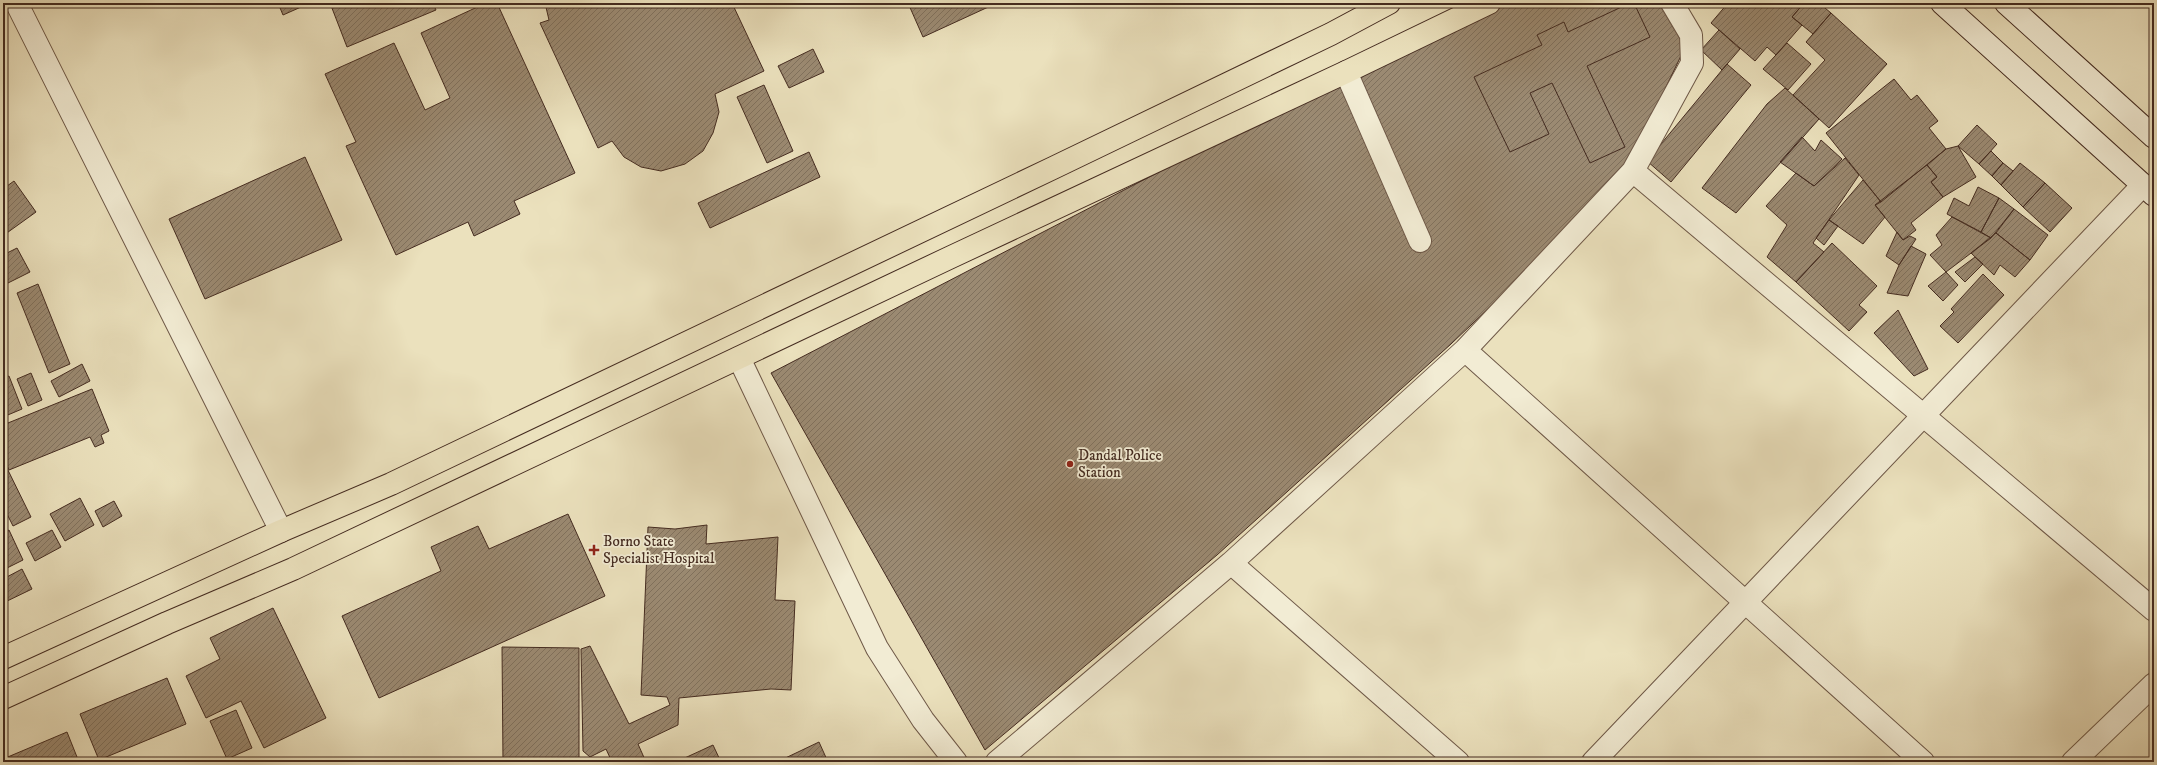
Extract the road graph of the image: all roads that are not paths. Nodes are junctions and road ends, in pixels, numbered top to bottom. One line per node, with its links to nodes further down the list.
1 (1389, 3): 15 (main road)
2 (1489, 3): 7 (main road)
3 (1672, 3): 9 (street)
4 (1942, 3): 10 (street)
5 (2006, 3): 8 (street)
6 (15, 7): 15 (street)
7 (1346, 72): 11 (street); 13 (main road)
8 (2154, 137)
9 (1633, 171): 12 (street); 14 (street)
10 (2148, 190): 14 (street)
11 (1420, 241)
12 (1465, 350): 16 (street); 17 (street)
13 (739, 358): 21 (main road); 22 (street)
14 (1924, 416): 17 (street); 18 (street)
15 (281, 531): 19 (main road)
16 (1231, 563): 23 (street); 24 (street)
17 (1744, 602): 25 (street); 26 (street)
18 (2154, 610)
19 (3, 658)
20 (2154, 684): 27 (street)
21 (3, 698)
22 (956, 762)
23 (997, 762)
24 (1458, 762)
25 (1593, 762)
26 (1923, 762)
27 (2073, 762)

